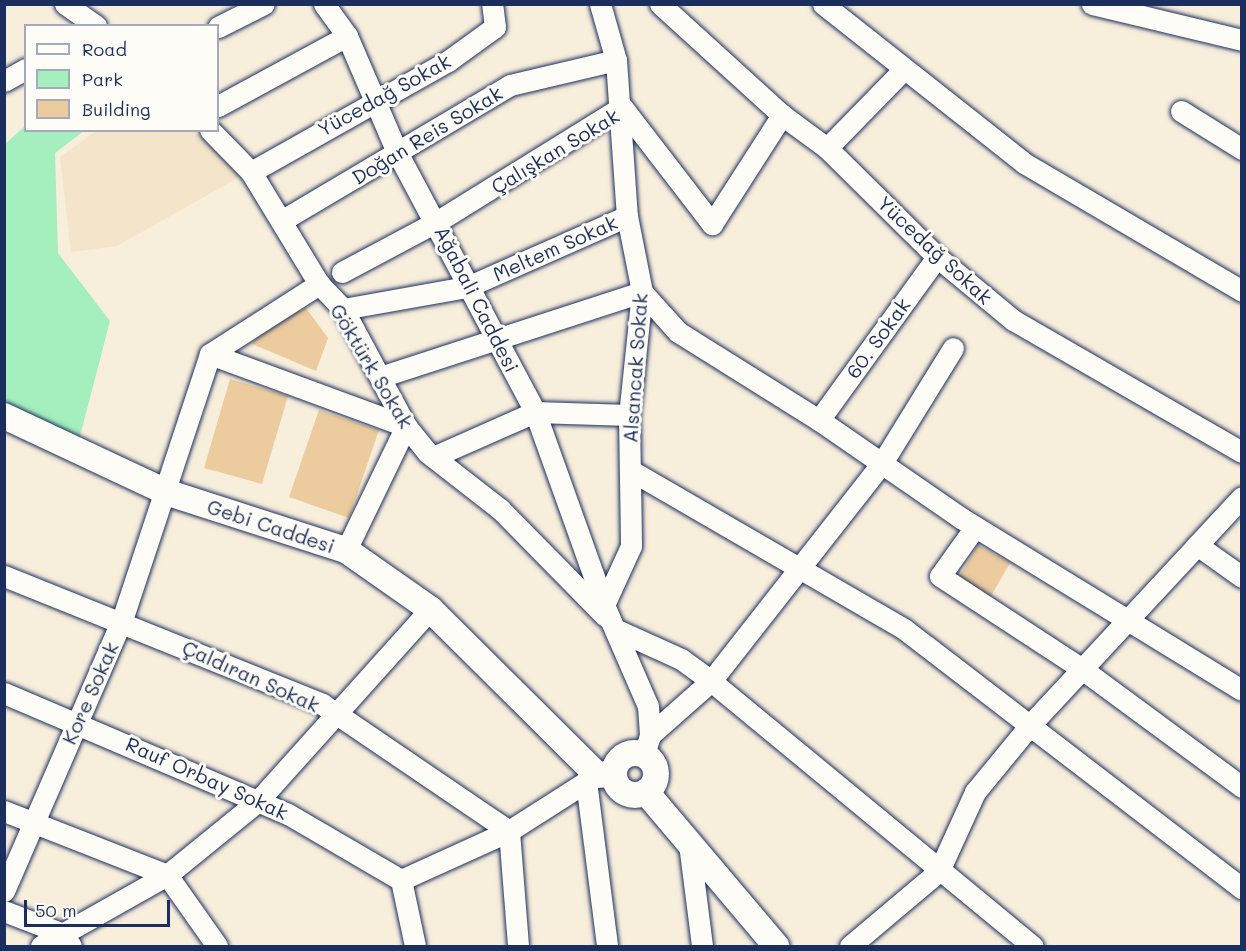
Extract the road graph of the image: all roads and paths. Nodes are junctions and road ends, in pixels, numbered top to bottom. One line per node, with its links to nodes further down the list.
1 (264, 4): 10 (street)
2 (324, 4): 11 (street, Ağabali Caddesi)
3 (492, 4): 17 (street, Yücedağ Sokak)
4 (600, 4): 13 (street, Alsancak Sokak)
5 (660, 4): 21 (street, Yücedağ Sokak)
6 (823, 4): 15 (street)
7 (1092, 4): 12 (street)
8 (66, 5): 9 (street)
9 (93, 24)
10 (219, 26)
11 (347, 36): 17 (street, Ağabali Caddesi); 18 (street)
12 (1242, 40)
13 (615, 60): 19 (street, Alsancak Sokak); 25 (street, Doğan Reis Sokak)
14 (24, 70): 16 (street)
15 (903, 70): 23 (street); 34 (street)
16 (4, 81)
17 (378, 98): 25 (street, Ağabali Caddesi); 26 (street, Yücedağ Sokak)
18 (219, 105)
19 (622, 107): 21 (street, Çalışkan Sokak); 27 (street, Alsancak Sokak); 28 (street, Çalışkan Sokak)
20 (1181, 111): 24 (street)
21 (782, 116): 23 (street, Yücedağ Sokak)
22 (212, 132): 26 (street, Göktürk Sokak)
23 (827, 148): 30 (street, Yücedağ Sokak)
24 (1242, 149)
25 (397, 152): 28 (street, Ağabali Caddesi); 29 (street, Doğan Reis Sokak)
26 (251, 172): 29 (street, Göktürk Sokak)
27 (627, 216): 33 (street, Meltem Sokak); 35 (street, Alsancak Sokak)
28 (438, 221): 31 (street, Çalışkan Sokak); 33 (street, Ağabali Caddesi)
29 (281, 222): 32 (street, Göktürk Sokak)
30 (937, 257): 44 (street, 60. Sokak); 46 (street, Yücedağ Sokak)
31 (342, 272)
32 (319, 284): 36 (street, Göktürk Sokak); 39 (street)
33 (467, 286): 36 (street, Meltem Sokak); 37 (street, Ağabali Caddesi)
34 (1242, 291)
35 (642, 292): 37 (street); 42 (street, Alsancak Sokak); 44 (street)
36 (343, 309): 40 (street, Göktürk Sokak)
37 (496, 336): 40 (street); 41 (street, Ağabali Caddesi)
38 (953, 348): 48 (street)
39 (210, 354): 45 (street); 50 (street)
40 (380, 376): 45 (street, Göktürk Sokak)
41 (535, 412): 42 (street); 47 (street); 58 (street, Ağabali Caddesi)
42 (629, 415): 49 (street, Alsancak Sokak)
43 (4, 416): 50 (main road, Gebi Caddesi)
44 (819, 420): 48 (street)
45 (406, 426): 47 (street, Göktürk Sokak); 54 (street)
46 (1242, 452)
47 (433, 457): 62 (street, Göktürk Sokak)
48 (882, 463): 52 (street); 55 (street)
49 (630, 470): 55 (street); 58 (street, Alsancak Sokak)
50 (166, 492): 54 (main road, Gebi Caddesi); 61 (street, Kore Sokak)
51 (1242, 497): 53 (street)
52 (975, 527): 60 (street); 63 (street)
53 (1197, 545): 57 (street); 60 (street)
54 (346, 550): 59 (main road, Gebi Caddesi)
55 (795, 567): 64 (street); 69 (street)
56 (4, 576): 61 (street, Çaldıran Sokak)
57 (1242, 577)
58 (604, 605): 62 (street)
59 (430, 609): 67 (street); 71 (main road, Gebi Caddesi)
60 (1131, 618): 63 (street); 65 (street)
61 (122, 620): 67 (street, Çaldıran Sokak); 68 (street, Kore Sokak)
62 (616, 628): 64 (street); 70 (street)
63 (1082, 669): 69 (street); 72 (street)
64 (711, 681): 70 (street); 79 (street)
65 (1242, 690)
66 (4, 693): 68 (street, Rauf Orbay Sokak)
67 (335, 717): 74 (street); 77 (street, Çaldıran Sokak)
68 (78, 721): 74 (street, Rauf Orbay Sokak); 76 (street, Kore Sokak)
69 (1030, 725): 79 (street); 82 (street)
70 (647, 744): 71 (main road); 73 (main road)
71 (599, 777): 73 (main road, Gebi Caddesi); 77 (street); 90 (street)
72 (1242, 787)
73 (646, 792): 78 (main road)
74 (258, 801): 80 (street); 81 (street, Rauf Orbay Sokak)
75 (4, 811): 76 (street)
76 (33, 822): 80 (street); 83 (street, Kore Sokak)
77 (509, 831): 81 (street); 89 (street)
78 (689, 844): 91 (street); 92 (main road)
79 (939, 871): 93 (street); 94 (street)
80 (167, 875): 85 (street); 87 (street)
81 (401, 880): 88 (street)
82 (1240, 884)
83 (4, 891)
84 (4, 911): 85 (street)
85 (66, 940): 86 (street)
86 (41, 946)
87 (217, 946)
88 (415, 946)
89 (518, 946)
90 (607, 946)
91 (702, 946)
92 (776, 946)
93 (850, 946)
94 (1033, 946)

